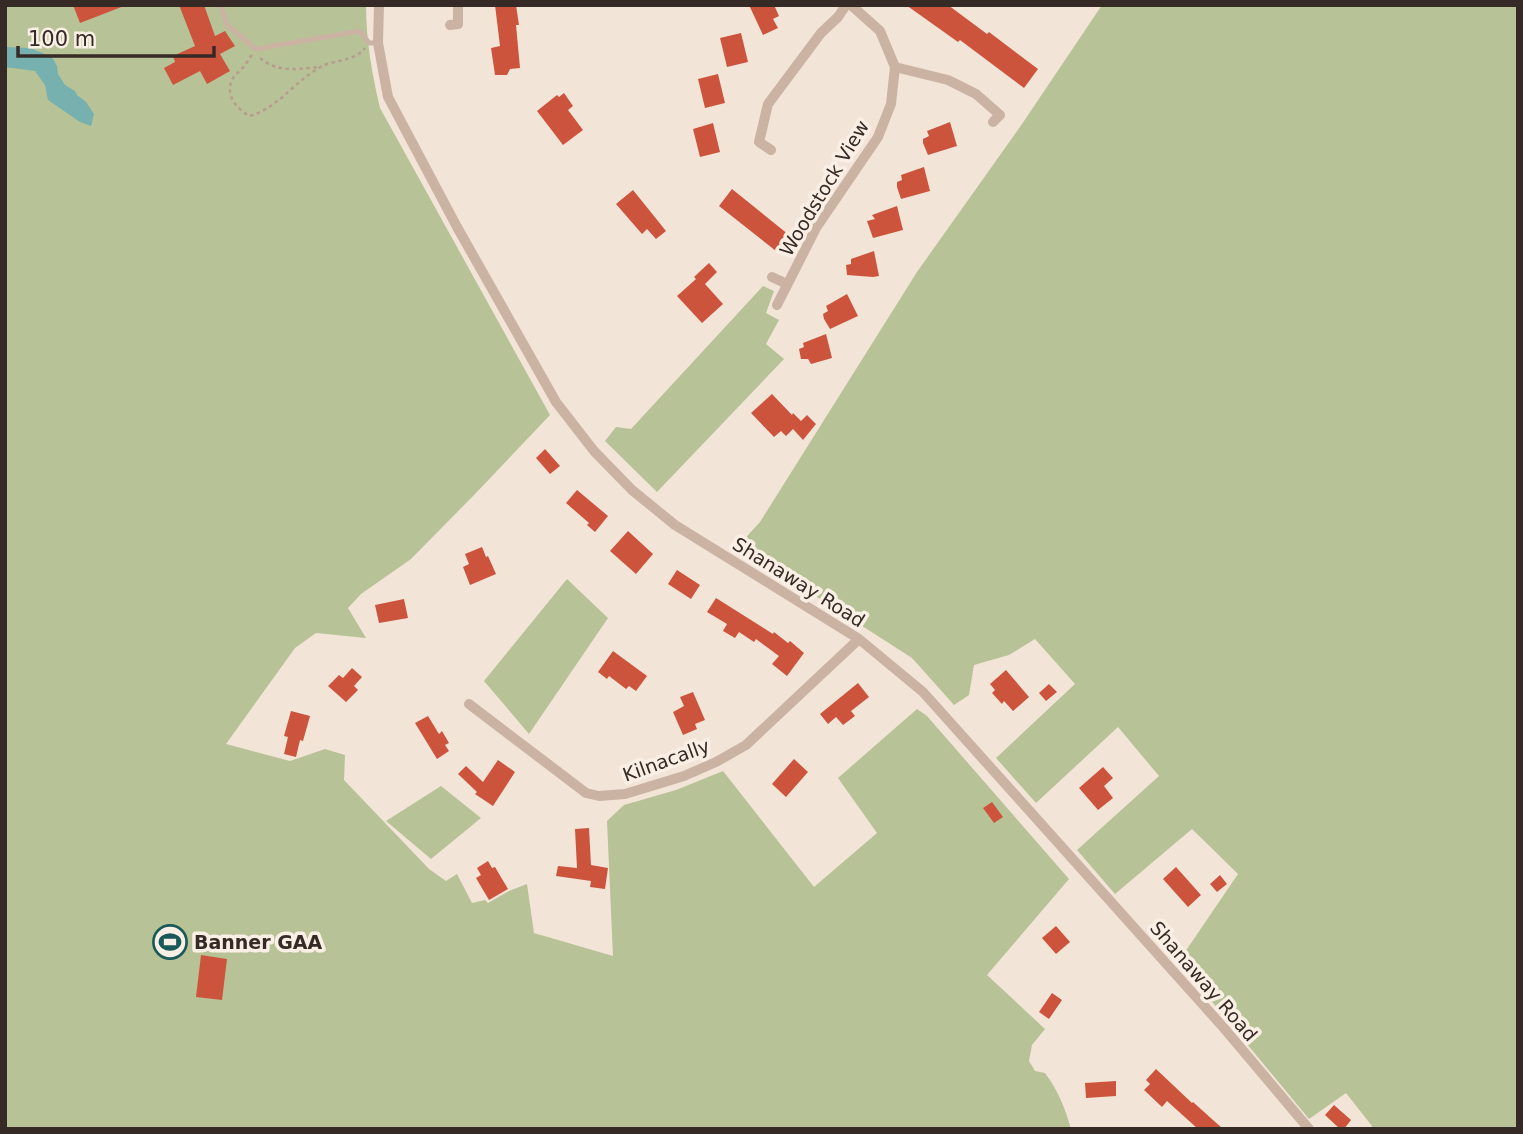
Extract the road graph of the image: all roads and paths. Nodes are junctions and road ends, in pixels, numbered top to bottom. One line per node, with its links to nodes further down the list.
1 (220, 5): 7 (lane)
2 (379, 5): 6 (street, Shanaway Road)
3 (458, 5): 5 (street)
4 (848, 5): 9 (street, Woodstock View); 11 (street, Woodstock View)
5 (450, 25)
6 (374, 43): 7 (lane); 8 (path); 15 (street, Shanaway Road)
7 (256, 49): 8 (path); 8 (path)
8 (319, 67)
9 (895, 67): 10 (street); 13 (street, Woodstock View)
10 (993, 122)
11 (771, 150)
12 (772, 277): 13 (street, Woodstock View)
13 (787, 284): 14 (street, Woodstock View)
14 (777, 305)
15 (859, 639): 16 (street, Kilnacally); 17 (street, Shanaway Road)
16 (469, 704)
17 (1309, 1129)

